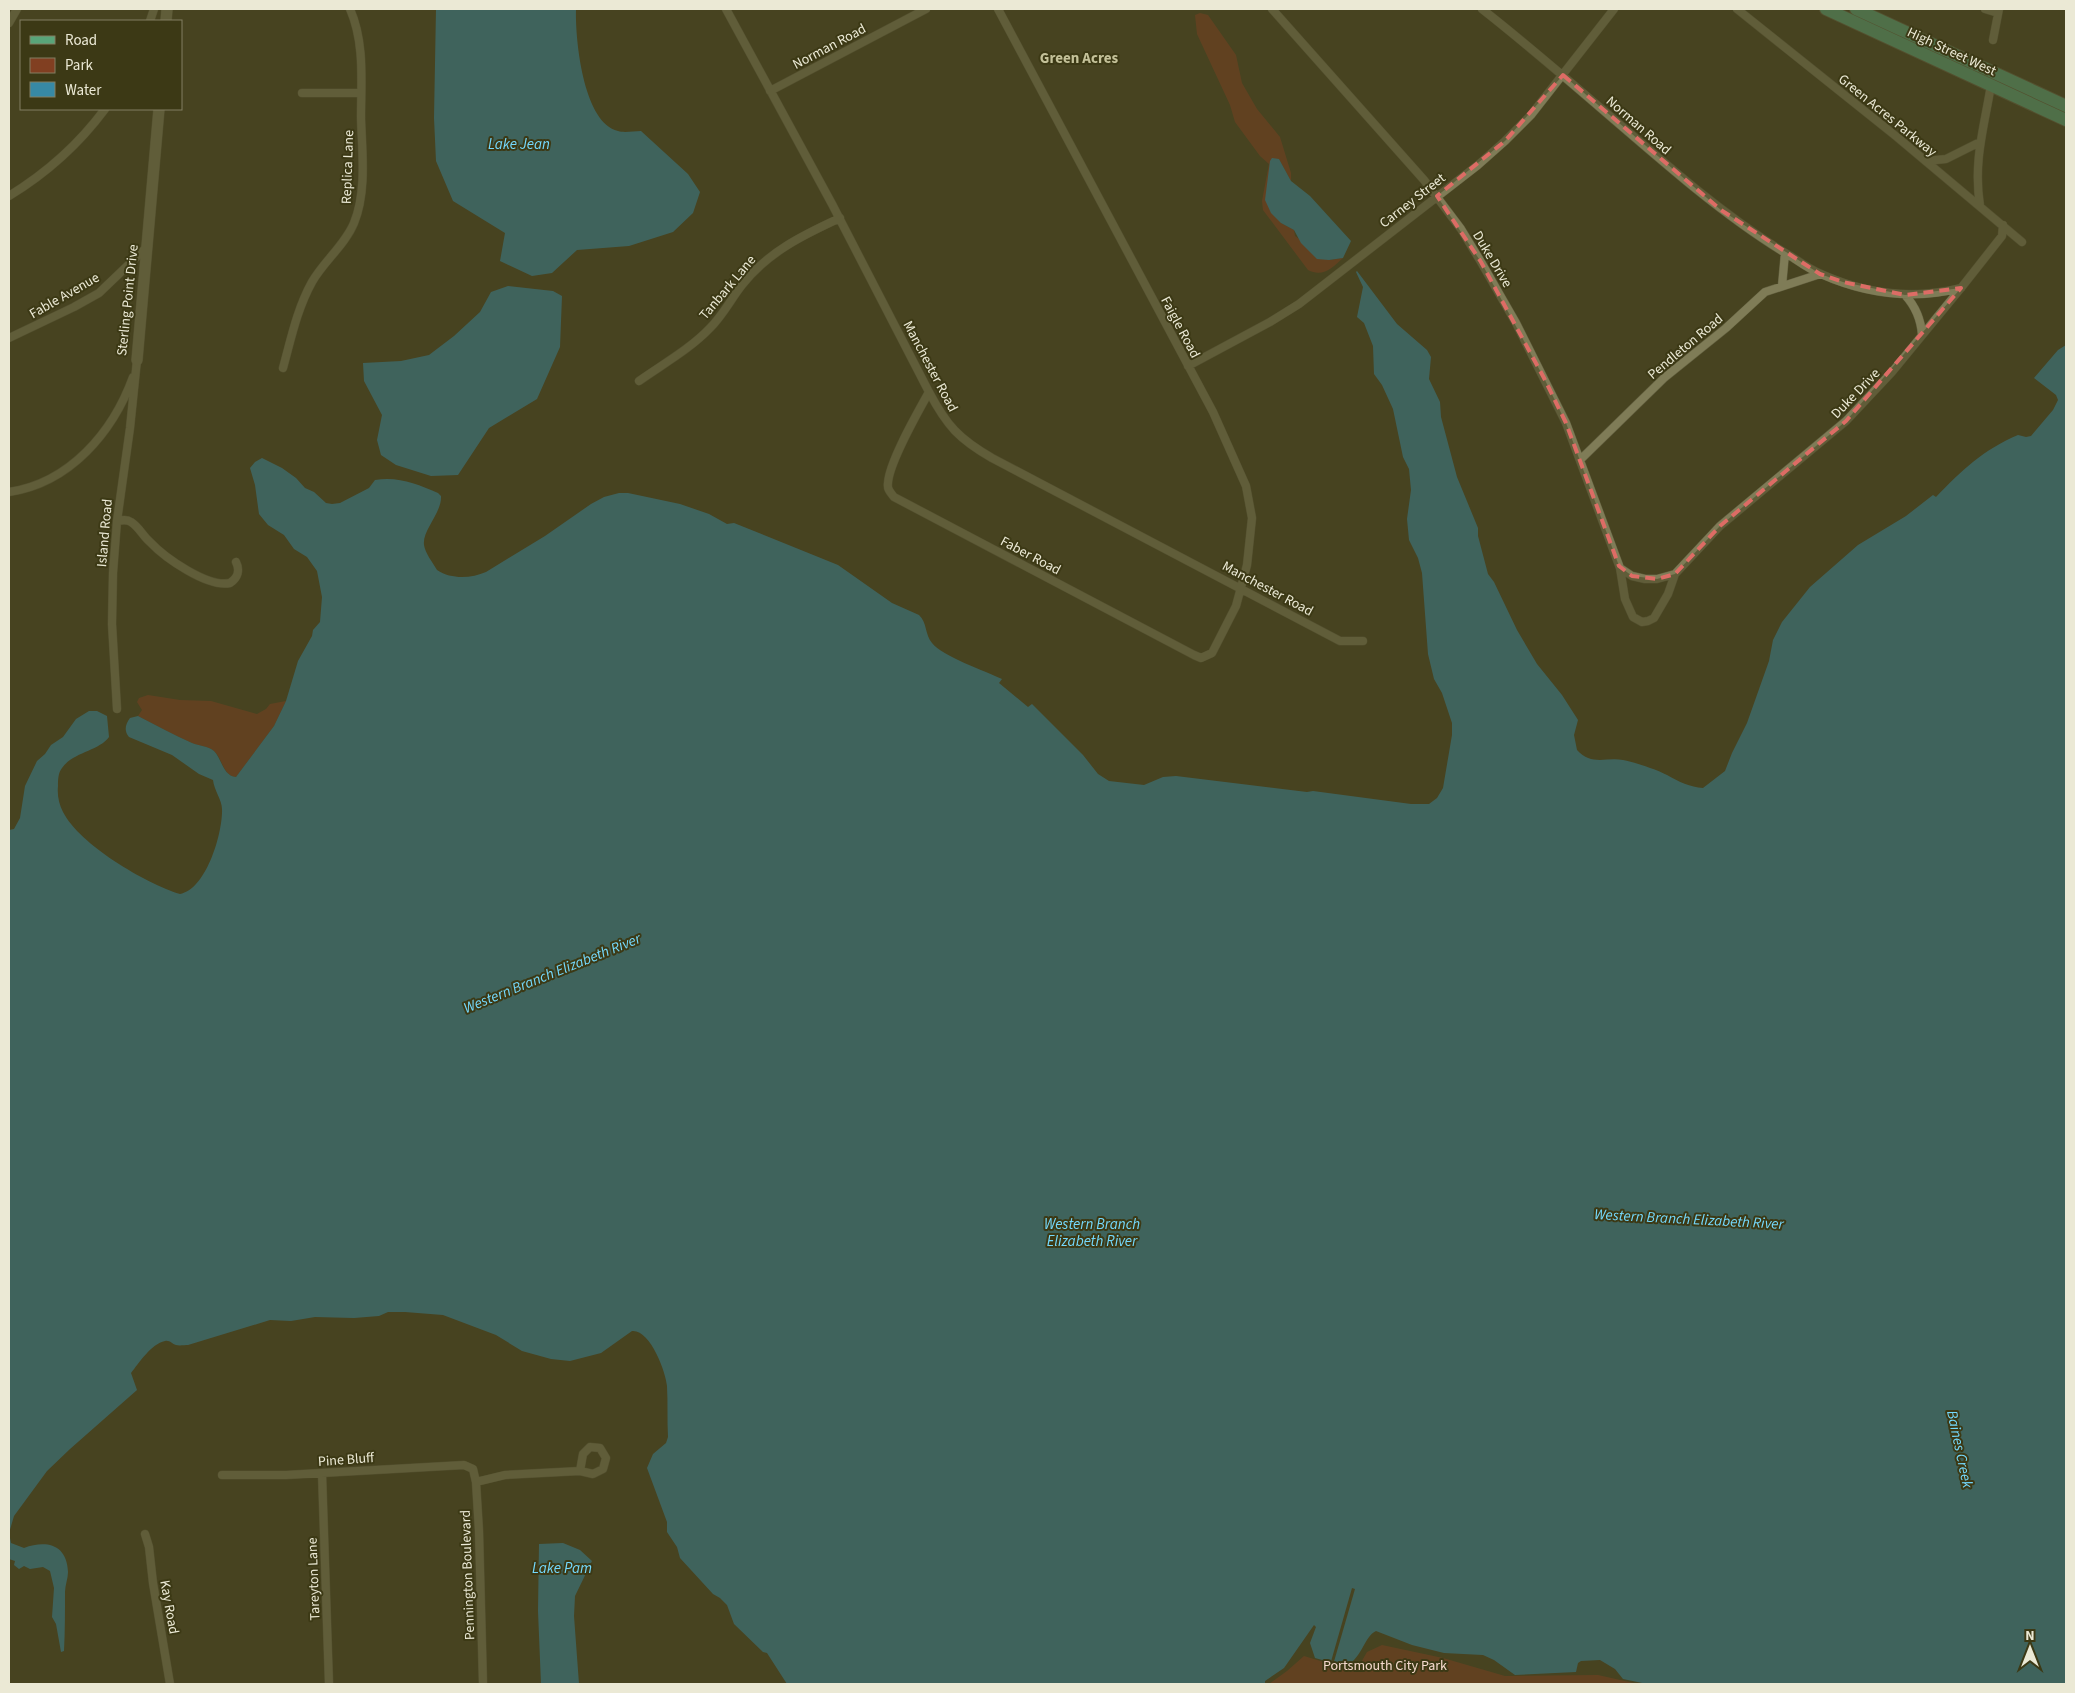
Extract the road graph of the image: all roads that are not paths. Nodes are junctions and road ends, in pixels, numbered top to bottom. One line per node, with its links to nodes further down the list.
1 (17, 9): 14 (street)
2 (350, 9): 20 (street, Replica Lane)
3 (726, 9): 18 (street, Manchester Road)
4 (926, 9): 18 (street, Norman Road)
5 (998, 9): 42 (street, Faigle Road)
6 (1272, 9): 28 (street, Duke Drive)
7 (1482, 9): 16 (street, Norman Road)
8 (1614, 9): 16 (street, Carney Street)
9 (1737, 9): 26 (street, Green Acres Parkway)
10 (1826, 9): 17 (main road, High Street West)
11 (1856, 9): 21 (main road, High Street West)
12 (1985, 9): 13 (street)
13 (1999, 11): 15 (street)
14 (9, 23)
15 (1993, 40)
16 (1563, 75): 28 (street, Carney Street); 34 (street, Norman Road)
17 (1991, 86): 24 (main road, High Street West); 25 (street)
18 (770, 91): 30 (street, Manchester Road)
19 (302, 93): 20 (street)
20 (361, 93): 43 (street, Replica Lane)
21 (2066, 106)
22 (103, 110): 27 (street)
23 (159, 110): 33 (street, Sterling Point Drive)
24 (2066, 120)
25 (1980, 142): 26 (street); 29 (street)
26 (1926, 162): 29 (street, Green Acres Parkway)
27 (9, 196)
28 (1437, 196): 42 (street, Carney Street); 46 (street, Duke Drive)
29 (1980, 206): 31 (street, Green Acres Parkway)
30 (840, 218): 44 (street, Tanbark Lane); 45 (street, Manchester Road)
31 (2003, 225): 32 (street, Green Acres Parkway); 37 (street, Duke Drive)
32 (2022, 242)
33 (148, 246): 40 (street, Fable Avenue); 41 (street, Sterling Point Drive)
34 (1785, 253): 35 (street, Norman Road); 36 (street)
35 (1820, 274): 36 (street, Pendleton Road); 38 (street, Norman Road)
36 (1782, 286): 46 (street, Pendleton Road)
37 (1961, 288): 38 (street, Norman Road); 39 (street, Duke Drive)
38 (1905, 295): 39 (street)
39 (1922, 335): 51 (street, Duke Drive)
40 (9, 338)
41 (137, 360): 47 (street, Sterling Point Drive); 48 (street, Island Road)
42 (1188, 366): 52 (street, Faigle Road)
43 (283, 368)
44 (639, 381)
45 (929, 392): 52 (street, Manchester Road); 54 (street, Faber Road)
46 (1580, 460): 50 (street, Duke Drive)
47 (9, 492)
48 (117, 520): 49 (street); 55 (street, Island Road)
49 (236, 562)
50 (1620, 568): 51 (street); 51 (street, Duke Drive)
51 (1675, 574)
52 (1241, 590): 53 (street, Manchester Road); 54 (street, Faigle Road)
53 (1363, 641)
54 (1194, 656)
55 (117, 709)
56 (470, 1467): 58 (street, Pine Bluff); 60 (street, Pennington Boulevard)
57 (580, 1471): 60 (street)
58 (322, 1473): 59 (street, Pine Bluff); 63 (street, Tareyton Lane)
59 (222, 1474)
60 (476, 1482): 64 (street, Pennington Boulevard)
61 (145, 1534): 62 (street, Kay Road)
62 (170, 1684)
63 (329, 1684)
64 (483, 1684)

